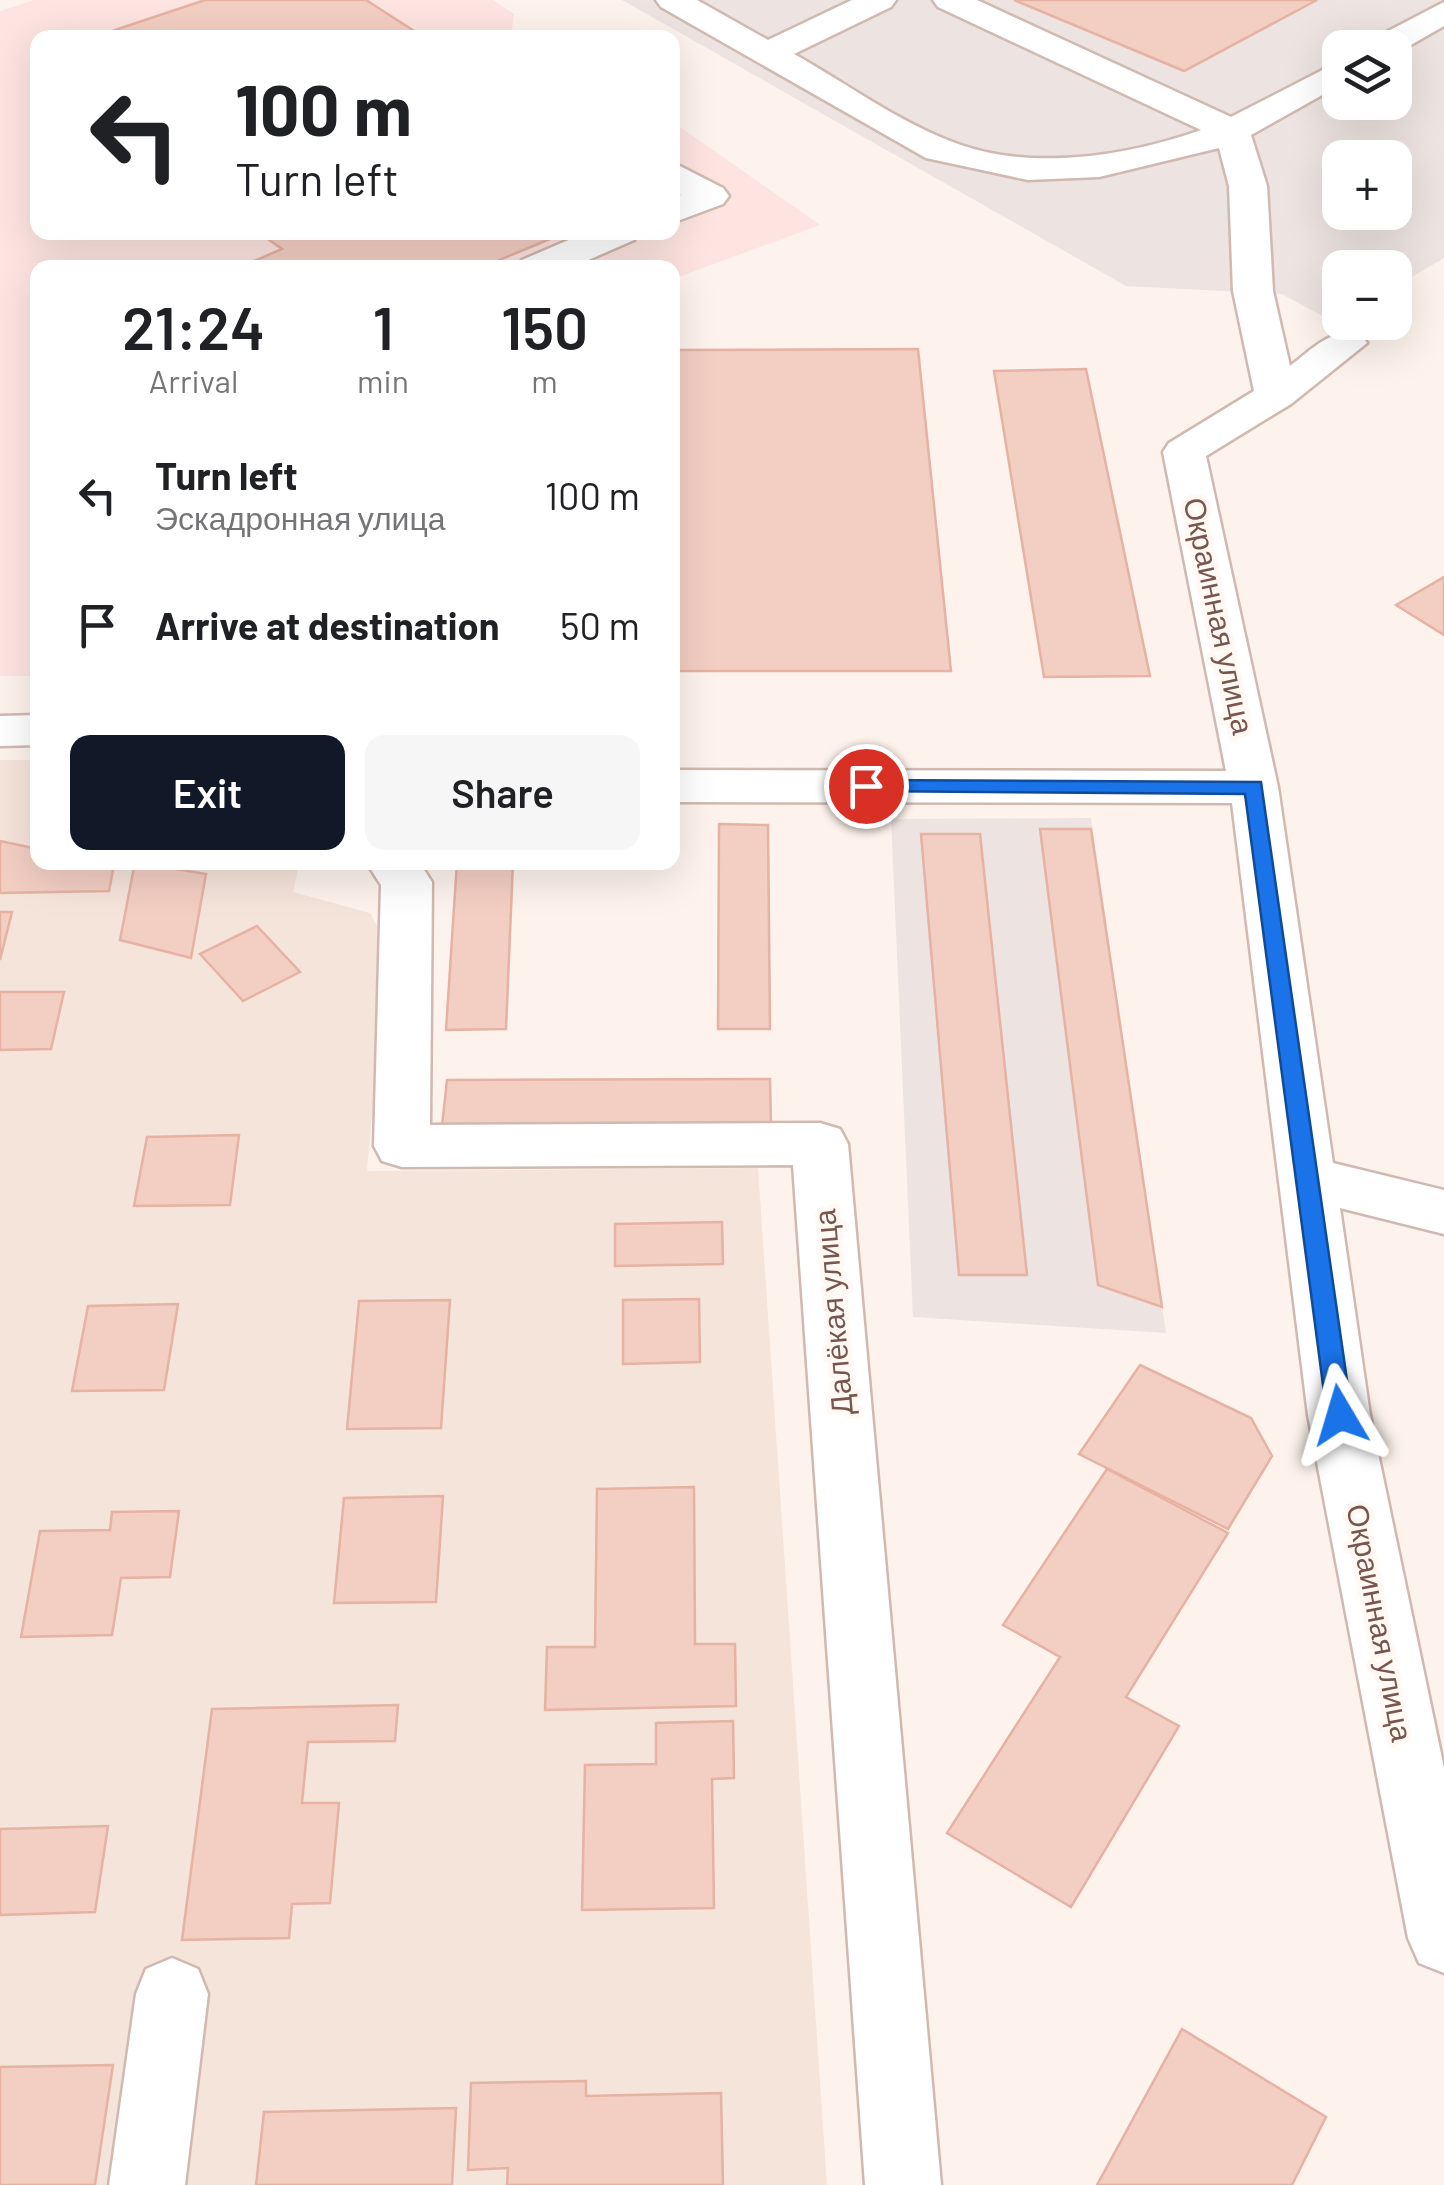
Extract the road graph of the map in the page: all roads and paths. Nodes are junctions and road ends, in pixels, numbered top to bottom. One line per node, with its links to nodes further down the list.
1 (673, 0): 6 (street)
2 (880, 0): 6 (street)
3 (950, 0): 8 (street)
4 (1444, 12): 5 (street)
5 (1412, 30)
6 (768, 54): 8 (street)
7 (1322, 80): 8 (street)
8 (1232, 132): 14 (street)
9 (680, 178): 10 (street)
10 (680, 209)
11 (602, 240): 12 (street)
12 (555, 260)
13 (1347, 344): 14 (street)
14 (1276, 395): 18 (street, Окраинная улица)
15 (0, 730): 16 (street)
16 (30, 730)
17 (680, 786): 18 (street)
18 (1254, 787): 20 (street, Окраинная улица)
19 (397, 870): 26 (street, Далёкая улица)
20 (1310, 1179): 21 (street); 22 (street, Окраинная улица)
21 (1444, 1212)
22 (1426, 1776): 23 (street, Окраинная улица)
23 (1444, 1938)
24 (172, 1994): 25 (street)
25 (147, 2185)
26 (903, 2185)

